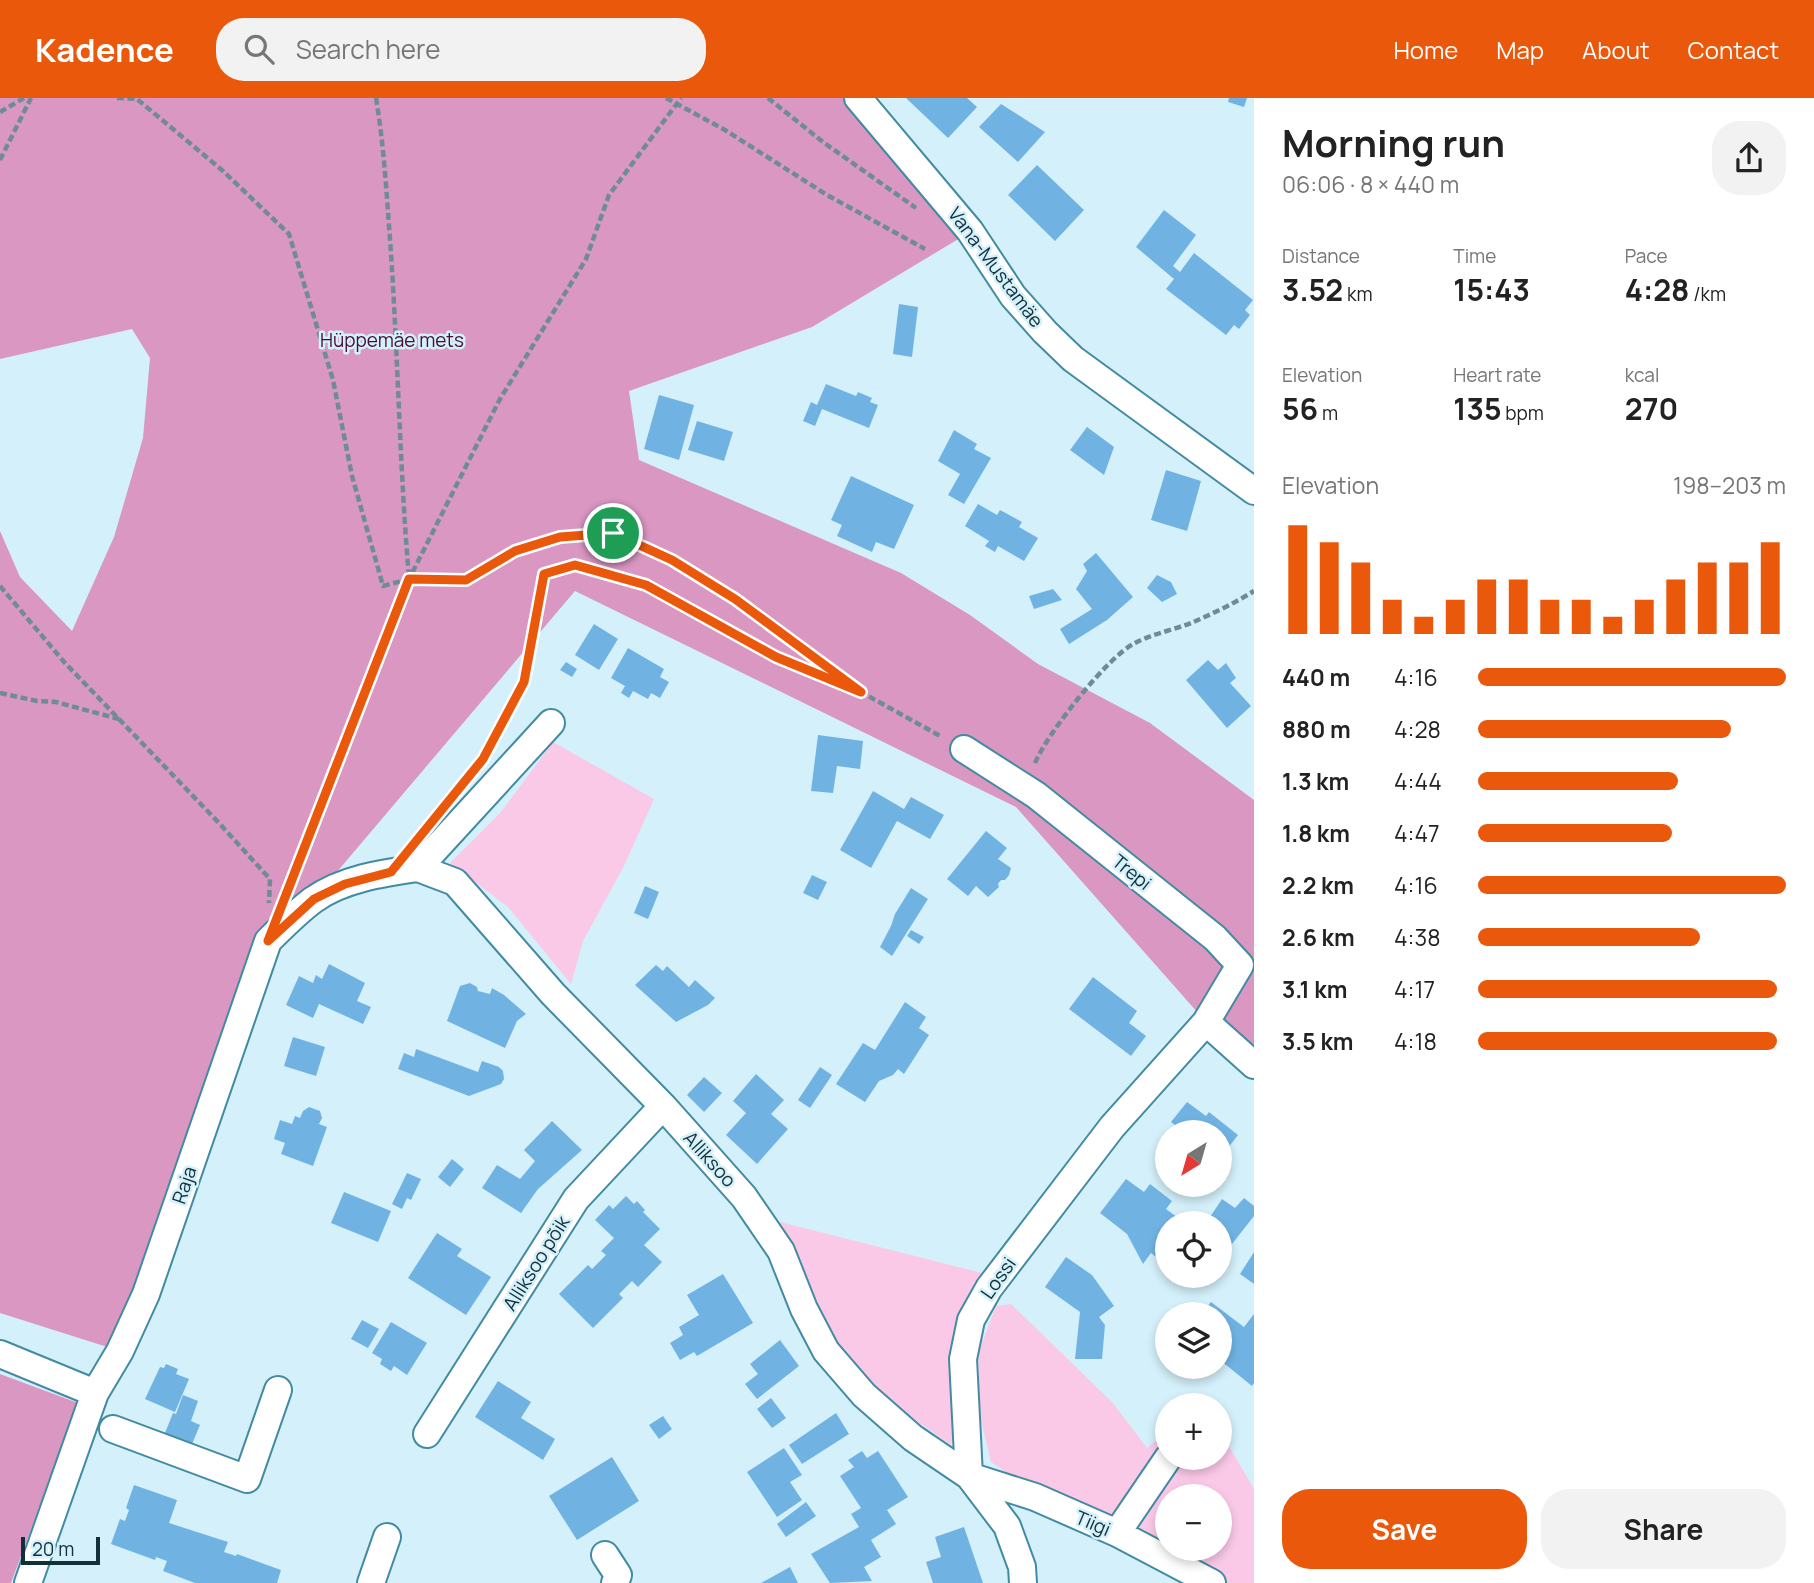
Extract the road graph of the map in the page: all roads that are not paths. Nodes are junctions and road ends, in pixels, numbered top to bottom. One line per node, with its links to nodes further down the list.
1 (858, 98): 2 (street, Vana-Mustamäe)
2 (1254, 491)
3 (551, 723): 5 (street)
4 (964, 749): 6 (street, Trepi)
5 (418, 868): 8 (street, Alliksoo); 11 (street, Raja)
6 (1206, 1022): 7 (street); 15 (street, Lossi)
7 (1254, 1065)
8 (663, 1106): 13 (street, Alliksoo põik); 15 (street, Alliksoo)
9 (0, 1354): 11 (street)
10 (278, 1390): 12 (street)
11 (95, 1393): 19 (street, Raja)
12 (113, 1429)
13 (427, 1434)
14 (1160, 1470): 16 (street)
15 (969, 1476): 16 (street, Tiigi); 22 (street)
16 (1117, 1533): 23 (street, Tiigi)
17 (387, 1537): 20 (street)
18 (605, 1555): 21 (street)
19 (28, 1583)
20 (371, 1583)
21 (615, 1583)
22 (1023, 1583)
23 (1212, 1583)

